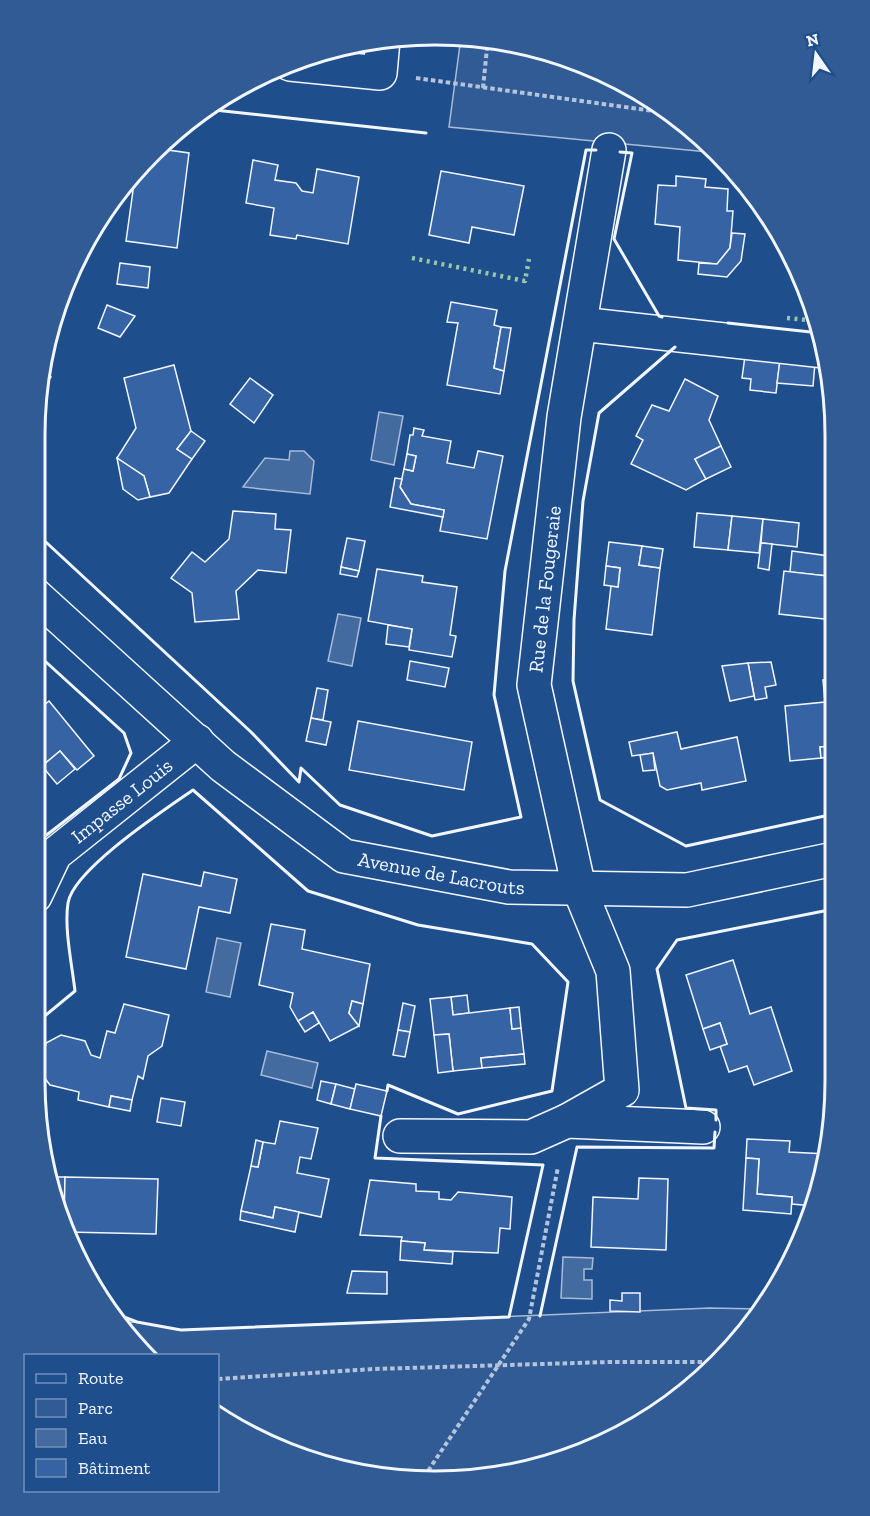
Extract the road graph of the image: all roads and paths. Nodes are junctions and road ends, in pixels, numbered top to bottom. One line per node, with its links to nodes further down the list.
1 (382, 48): 4 (street)
2 (487, 48): 5 (path)
3 (310, 66): 4 (street)
4 (380, 73): 5 (path)
5 (483, 87): 6 (path)
6 (651, 111)
7 (609, 150): 8 (street, Rue de la Fougeraie)
8 (580, 324): 9 (street); 14 (street, Rue de la Fougeraie)
9 (816, 350)
10 (45, 604): 11 (street, Avenue de Lacrouts)
11 (197, 741): 13 (street, Impasse Louis); 14 (street, Avenue de Lacrouts)
12 (825, 861): 14 (street, Avenue de Lacrouts)
13 (45, 875)
14 (579, 888): 15 (street, Rue de la Fougeraie)
15 (567, 1121): 16 (street); 17 (street); 19 (path)
16 (703, 1127)
17 (400, 1136)
18 (705, 1362): 19 (path)
19 (497, 1366): 20 (path); 21 (path)
20 (219, 1379)
21 (428, 1471)

